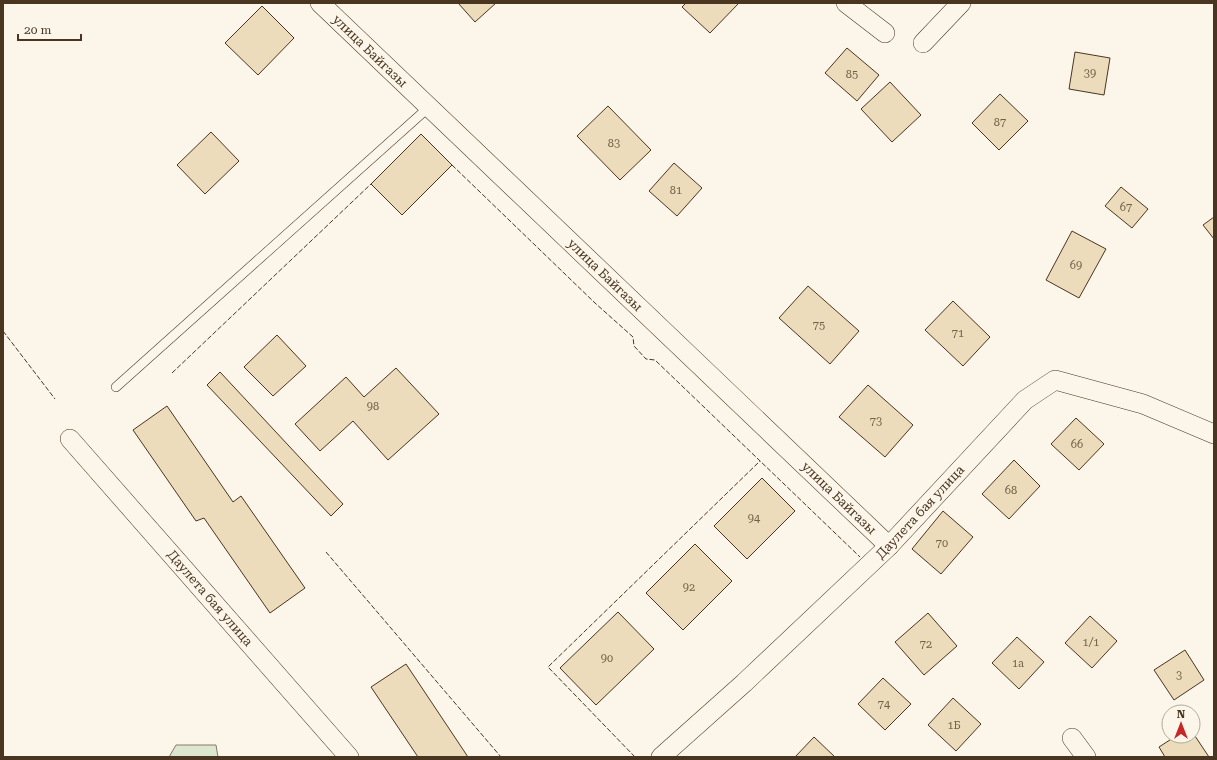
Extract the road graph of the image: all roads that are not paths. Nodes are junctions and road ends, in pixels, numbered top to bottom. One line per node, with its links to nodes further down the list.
1 (320, 3): 6 (street, улица Байгазы)
2 (846, 3): 4 (street)
3 (961, 3): 5 (street)
4 (885, 33)
5 (923, 42)
6 (429, 107): 7 (lane); 10 (street, улица Байгазы)
7 (116, 387)
8 (1214, 434): 10 (street, Даулета бая улица)
9 (70, 439): 12 (street, Даулета бая улица)
10 (890, 546): 13 (street, Даулета бая улица)
11 (1072, 738): 14 (street)
12 (349, 757)
13 (661, 757)
14 (1086, 757)

